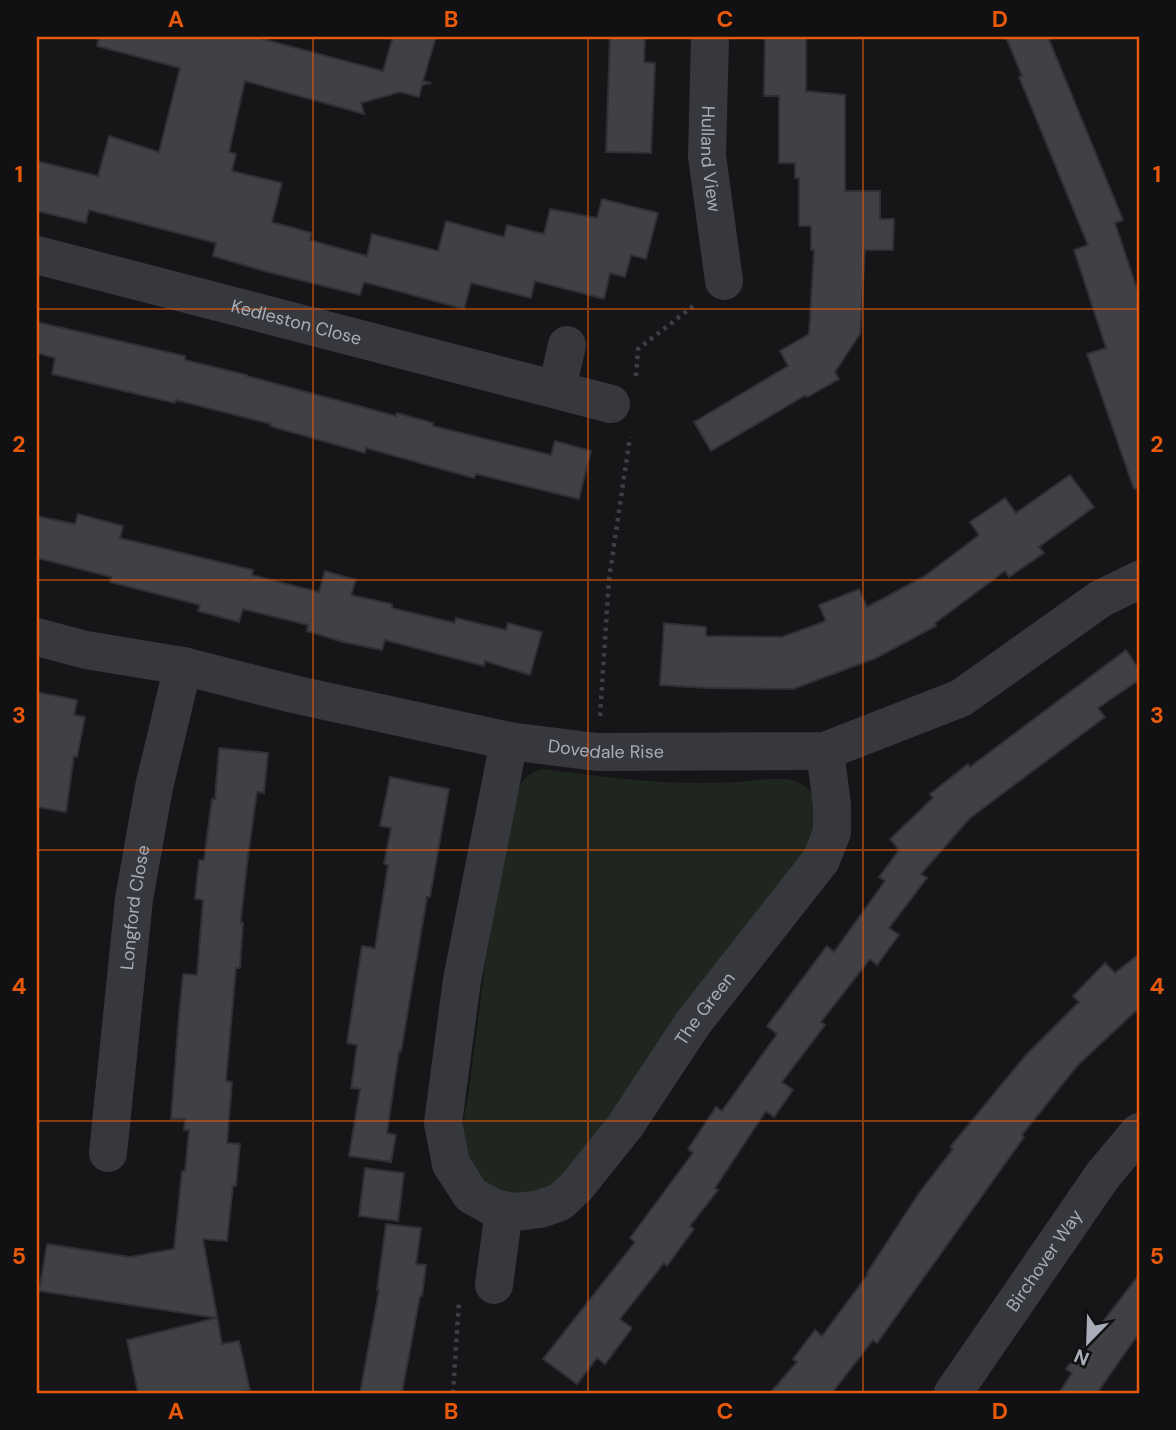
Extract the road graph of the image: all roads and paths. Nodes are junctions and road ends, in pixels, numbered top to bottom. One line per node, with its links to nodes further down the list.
1 (710, 37): 3 (street, Hulland View)
2 (37, 255): 5 (street, Kedleston Close)
3 (724, 281): 6 (path)
4 (567, 345): 5 (street)
5 (557, 390): 6 (street, Kedleston Close)
6 (626, 409): 12 (path)
7 (1139, 580): 11 (street, Dovedale Rise)
8 (37, 637): 9 (street, Dovedale Rise)
9 (183, 666): 10 (street, Dovedale Rise); 14 (street, Longford Close)
10 (509, 741): 12 (street, Dovedale Rise); 15 (street, The Green)
11 (825, 751): 12 (street, Dovedale Rise); 15 (street, The Green)
12 (597, 752)
13 (1139, 1132): 17 (street, Birchover Way)
14 (108, 1153)
15 (504, 1210): 16 (street)
16 (494, 1285)
17 (953, 1393)

